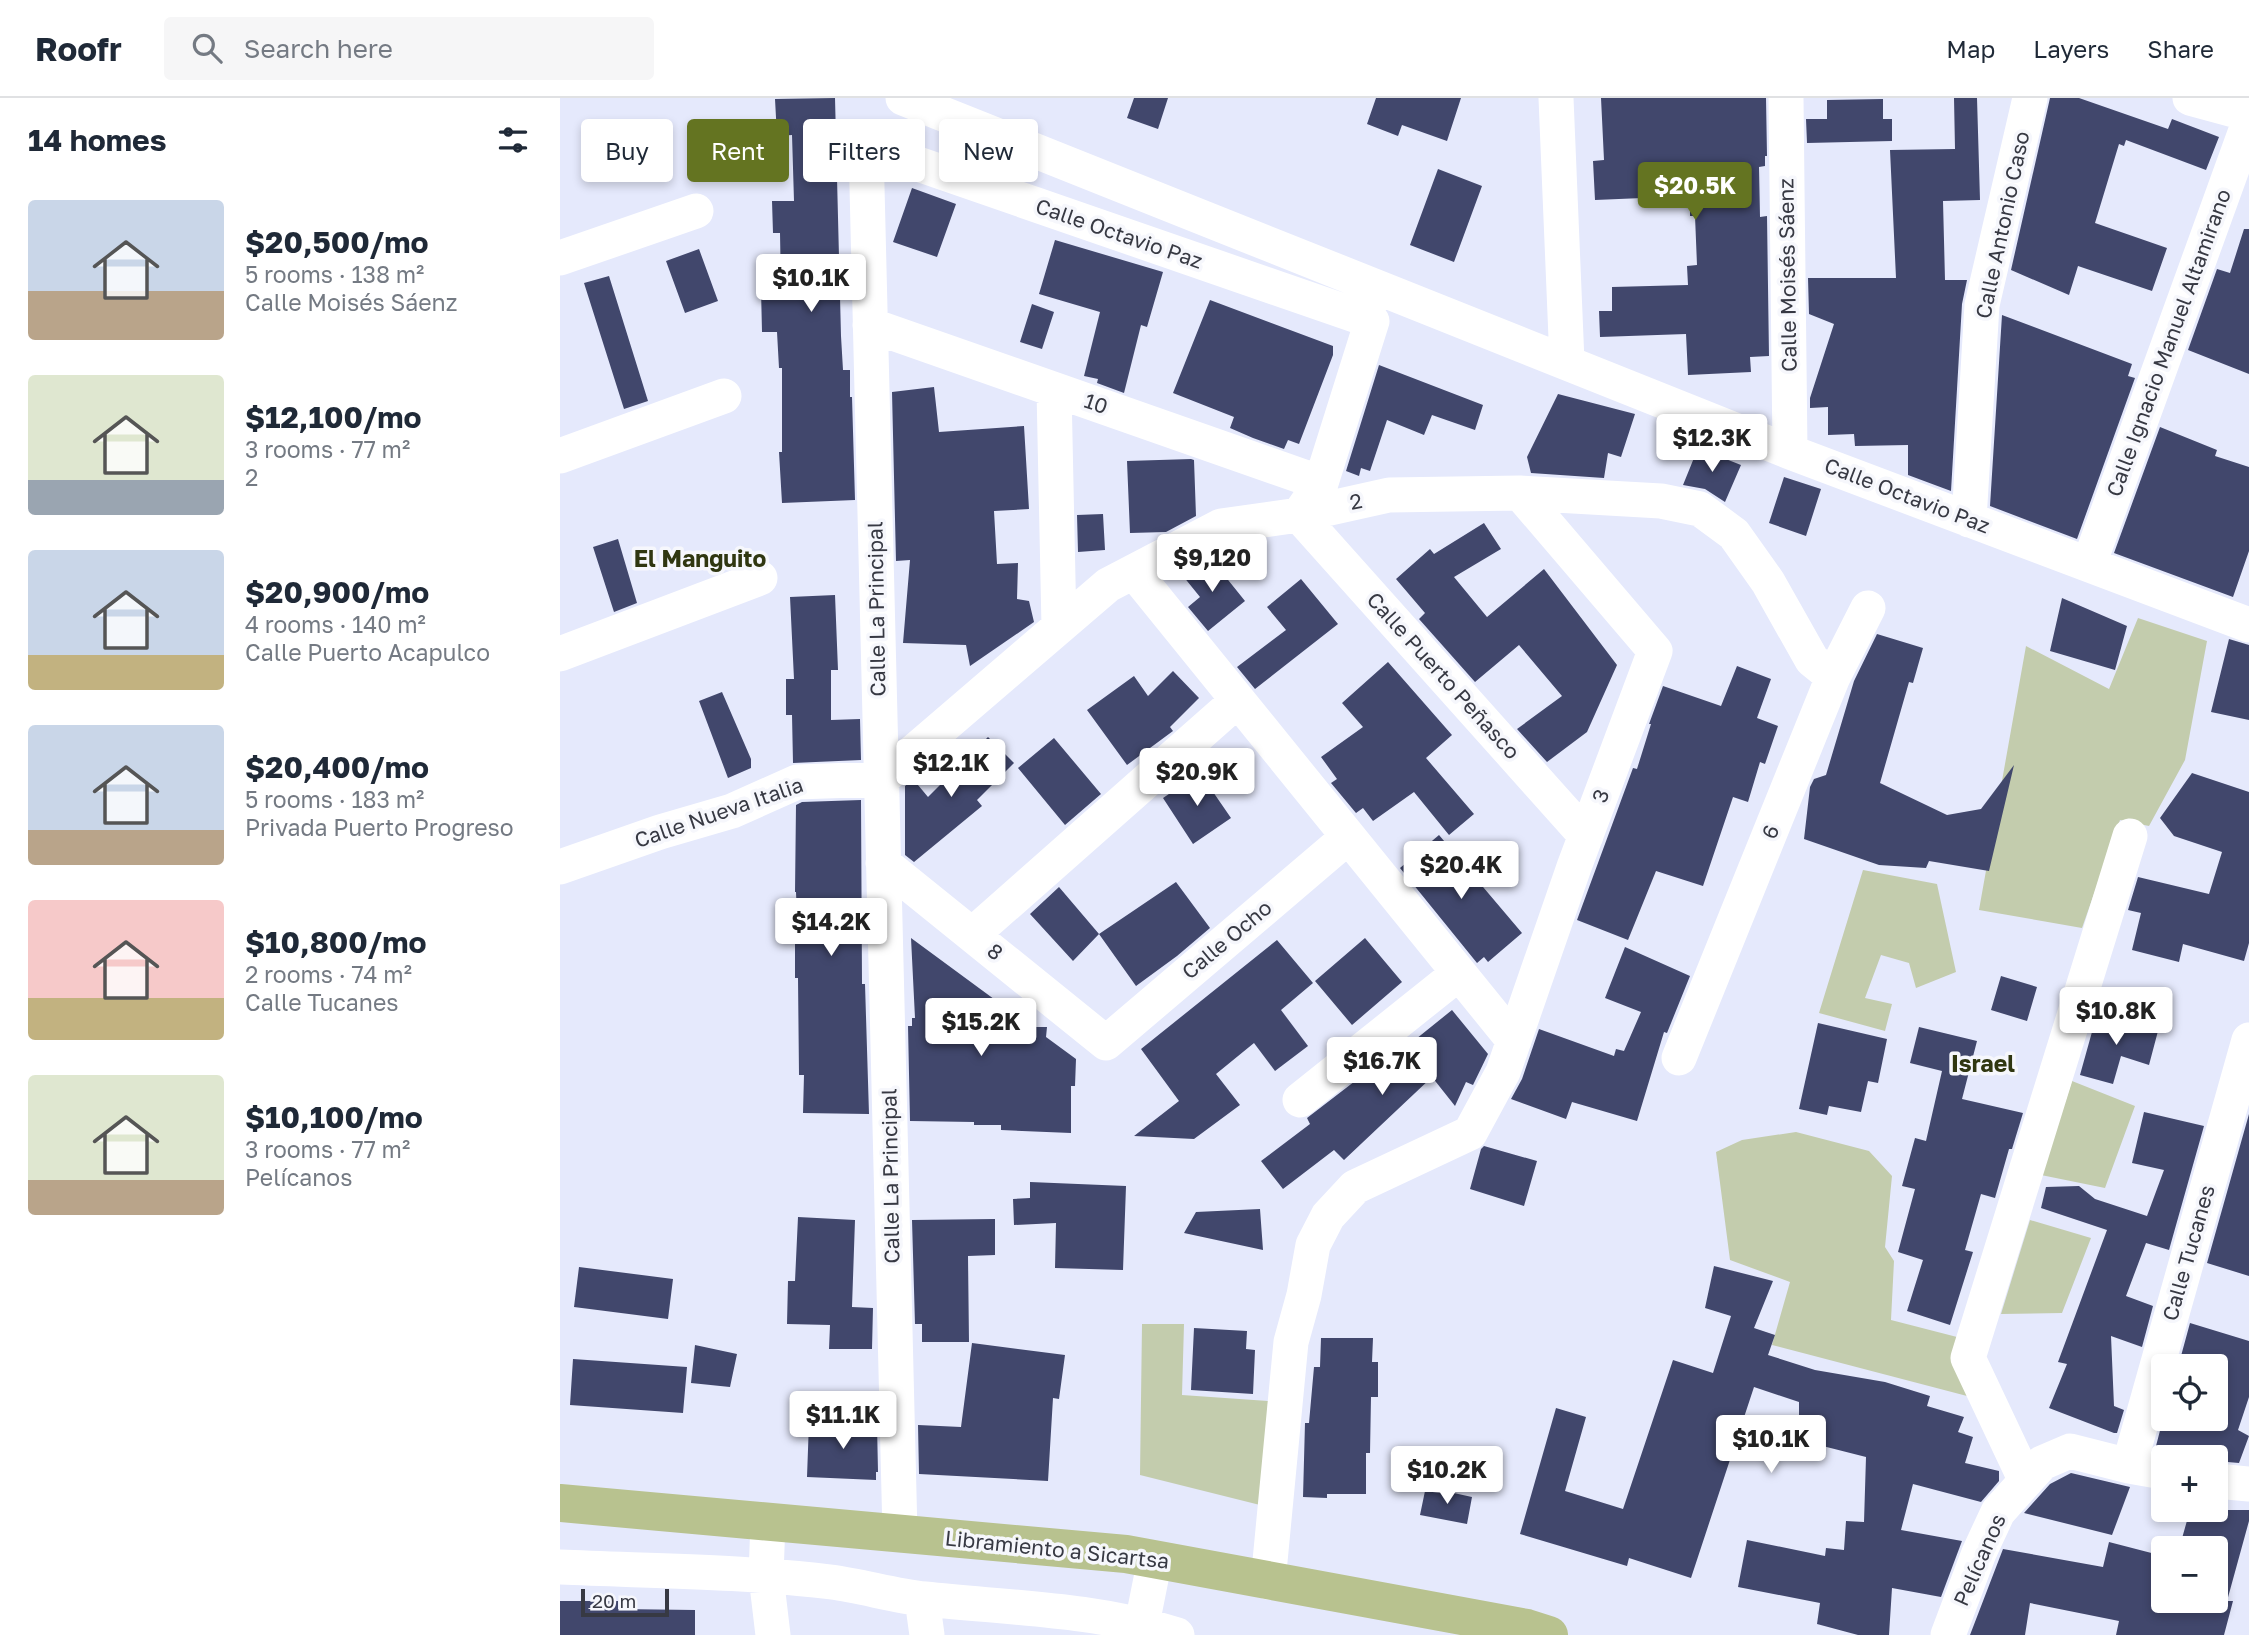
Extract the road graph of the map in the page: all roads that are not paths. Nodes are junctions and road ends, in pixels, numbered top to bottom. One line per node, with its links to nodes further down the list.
1 (904, 98): 13 (street, Calle Octavio Paz)
2 (1556, 98): 13 (street)
3 (1786, 98): 16 (street, Calle Moisés Sáenz)
4 (2030, 98): 21 (street, Calle Antonio Caso)
5 (2190, 98): 6 (street)
6 (2249, 114)
7 (2249, 122): 22 (street, Calle Ignacio Manuel Altamirano)
8 (925, 166): 18 (street, Calle Octavio Paz)
9 (867, 182): 12 (street, Calle La Principal)
10 (696, 211): 11 (street)
11 (560, 258)
12 (870, 326): 14 (street, 10); 31 (street, Calle La Principal)
13 (1567, 362): 16 (street, Calle Octavio Paz)
14 (1054, 390): 18 (street, 10); 27 (street)
15 (724, 396): 17 (street)
16 (1790, 452): 21 (street, Calle Octavio Paz)
17 (560, 456)
18 (1321, 483): 20 (street)
19 (1520, 493): 20 (street, 2); 29 (street, 2); 32 (street, 3)
20 (1299, 515): 23 (street, 2); 32 (street, Calle Puerto Peñasco)
21 (1969, 520): 22 (street, Calle Octavio Paz)
22 (2090, 564): 26 (street, Calle Octavio Paz)
23 (1134, 572): 27 (street, 2); 30 (street)
24 (760, 578): 28 (street)
25 (1868, 608): 29 (street, 6)
26 (2249, 625)
27 (1059, 627): 31 (street, 2)
28 (560, 654)
29 (1833, 677): 42 (street, 6)
30 (1238, 700): 34 (street); 37 (street)
31 (881, 779): 35 (street, Calle La Principal); 36 (street, Calle Nueva Italia)
32 (1586, 836): 40 (street, 3)
33 (2130, 836): 46 (street)
34 (1348, 837): 38 (street); 41 (street, Calle Ocho)
35 (883, 863): 37 (street, 8); 51 (street, Calle La Principal)
36 (560, 867)
37 (974, 934): 41 (street, 8)
38 (1459, 973): 40 (street); 43 (street)
39 (2249, 1040): 44 (street, Calle Tucanes)
40 (1514, 1041): 55 (street, 3)
41 (1106, 1043)
42 (1679, 1058)
43 (1300, 1100)
44 (2129, 1466): 45 (street, Pelícanos); 46 (street, Pelícanos)
45 (2151, 1470)
46 (2026, 1481): 63 (street, Pelícanos)
47 (2228, 1482): 48 (street)
48 (2249, 1484)
49 (560, 1503): 50 (main road, Libramiento a Sicartsa)
50 (768, 1521): 51 (main road, Libramiento a Sicartsa); 54 (street)
51 (900, 1534): 52 (main road, Libramiento a Sicartsa)
52 (1155, 1559): 55 (main road, Libramiento a Sicartsa); 58 (street)
53 (560, 1567): 54 (street)
54 (766, 1576): 56 (street); 60 (street)
55 (1268, 1582): 59 (main road, Libramiento a Sicartsa)
56 (922, 1599): 57 (street); 61 (street)
57 (1061, 1622): 58 (street)
58 (1142, 1624): 62 (street)
59 (1535, 1633)
60 (773, 1635)
61 (927, 1635)
62 (1177, 1635)
63 (1948, 1635)

